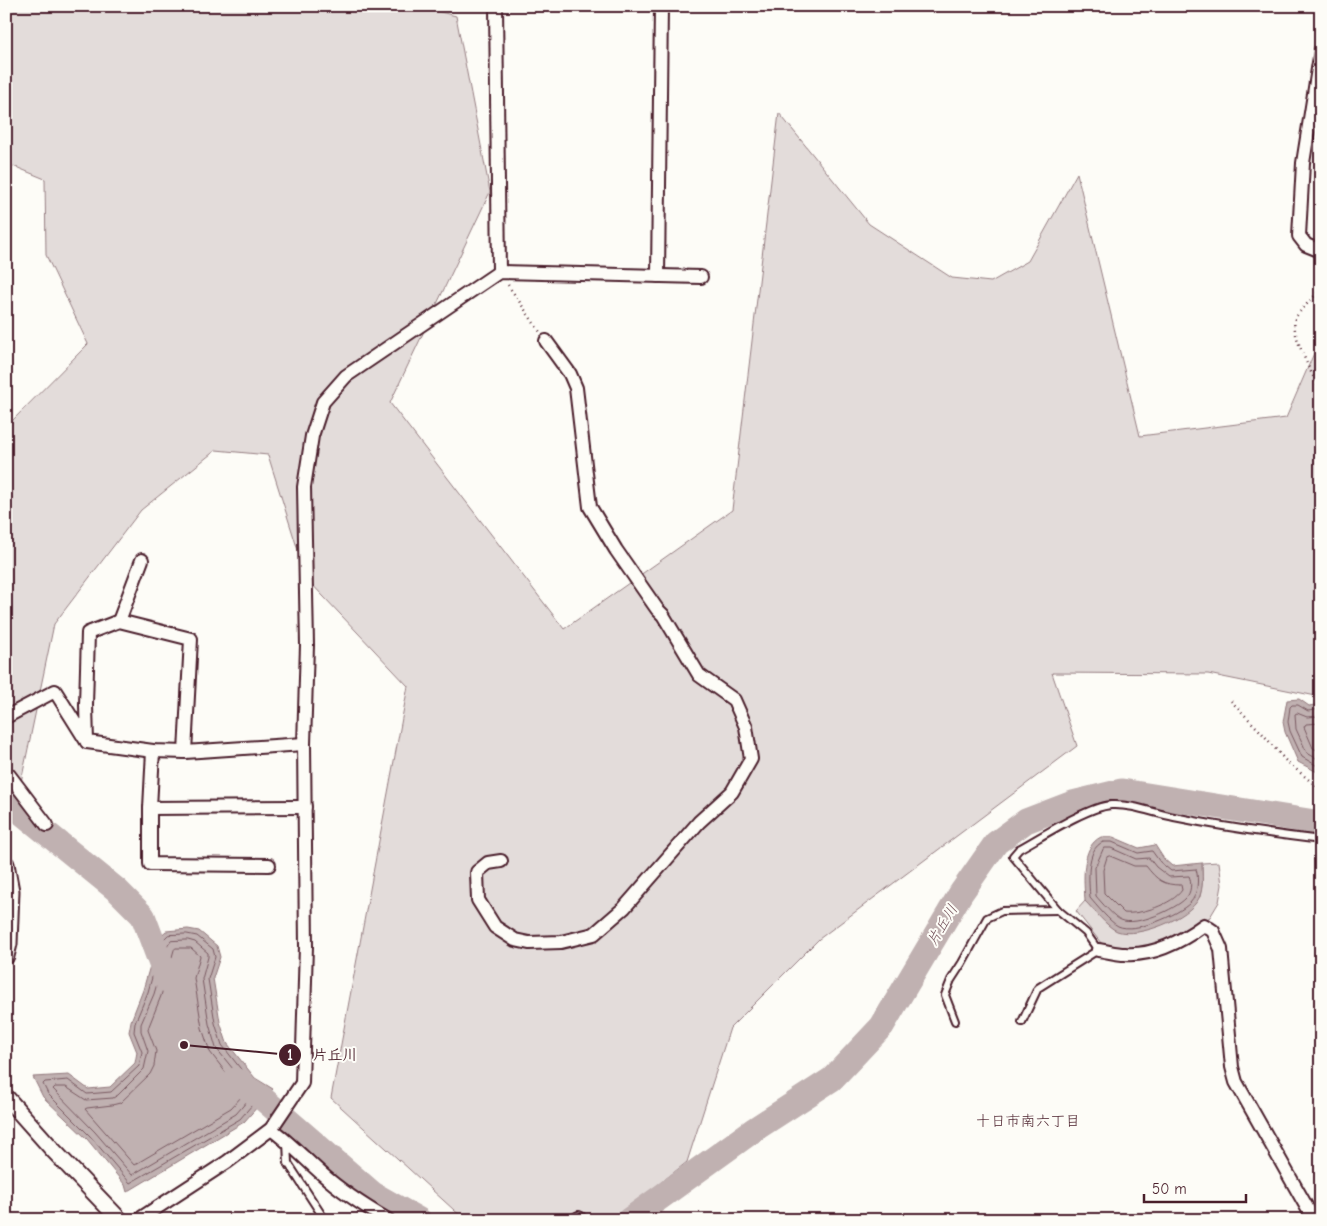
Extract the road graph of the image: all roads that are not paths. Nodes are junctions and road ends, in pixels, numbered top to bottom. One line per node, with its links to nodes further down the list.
1 (496, 6): 5 (street)
2 (661, 6): 6 (street)
3 (1321, 50): 4 (street)
4 (1321, 251)
5 (499, 272): 6 (street); 13 (street)
6 (658, 276): 7 (street)
7 (701, 277)
8 (546, 341): 21 (street)
9 (142, 560): 10 (street)
10 (118, 621): 12 (street); 15 (street)
11 (6, 717): 12 (street)
12 (87, 742): 14 (street)
13 (304, 744): 15 (street); 17 (street)
14 (153, 751): 15 (street); 18 (street)
15 (185, 752)
16 (6, 776): 19 (street)
17 (305, 807): 18 (street); 30 (street)
18 (150, 808): 23 (street)
19 (48, 825)
20 (1321, 840): 24 (lane)
21 (501, 861)
22 (6, 864): 26 (street)
23 (269, 865)
24 (1058, 910): 25 (lane); 27 (lane)
25 (1098, 950): 28 (lane); 36 (street)
26 (6, 956)
27 (955, 1021)
28 (1022, 1022)
29 (6, 1097): 32 (street)
30 (271, 1129): 31 (street); 33 (street)
31 (287, 1141): 34 (lane); 35 (street)
32 (120, 1220)
33 (138, 1220)
34 (325, 1220)
35 (388, 1220)
36 (1314, 1220)

